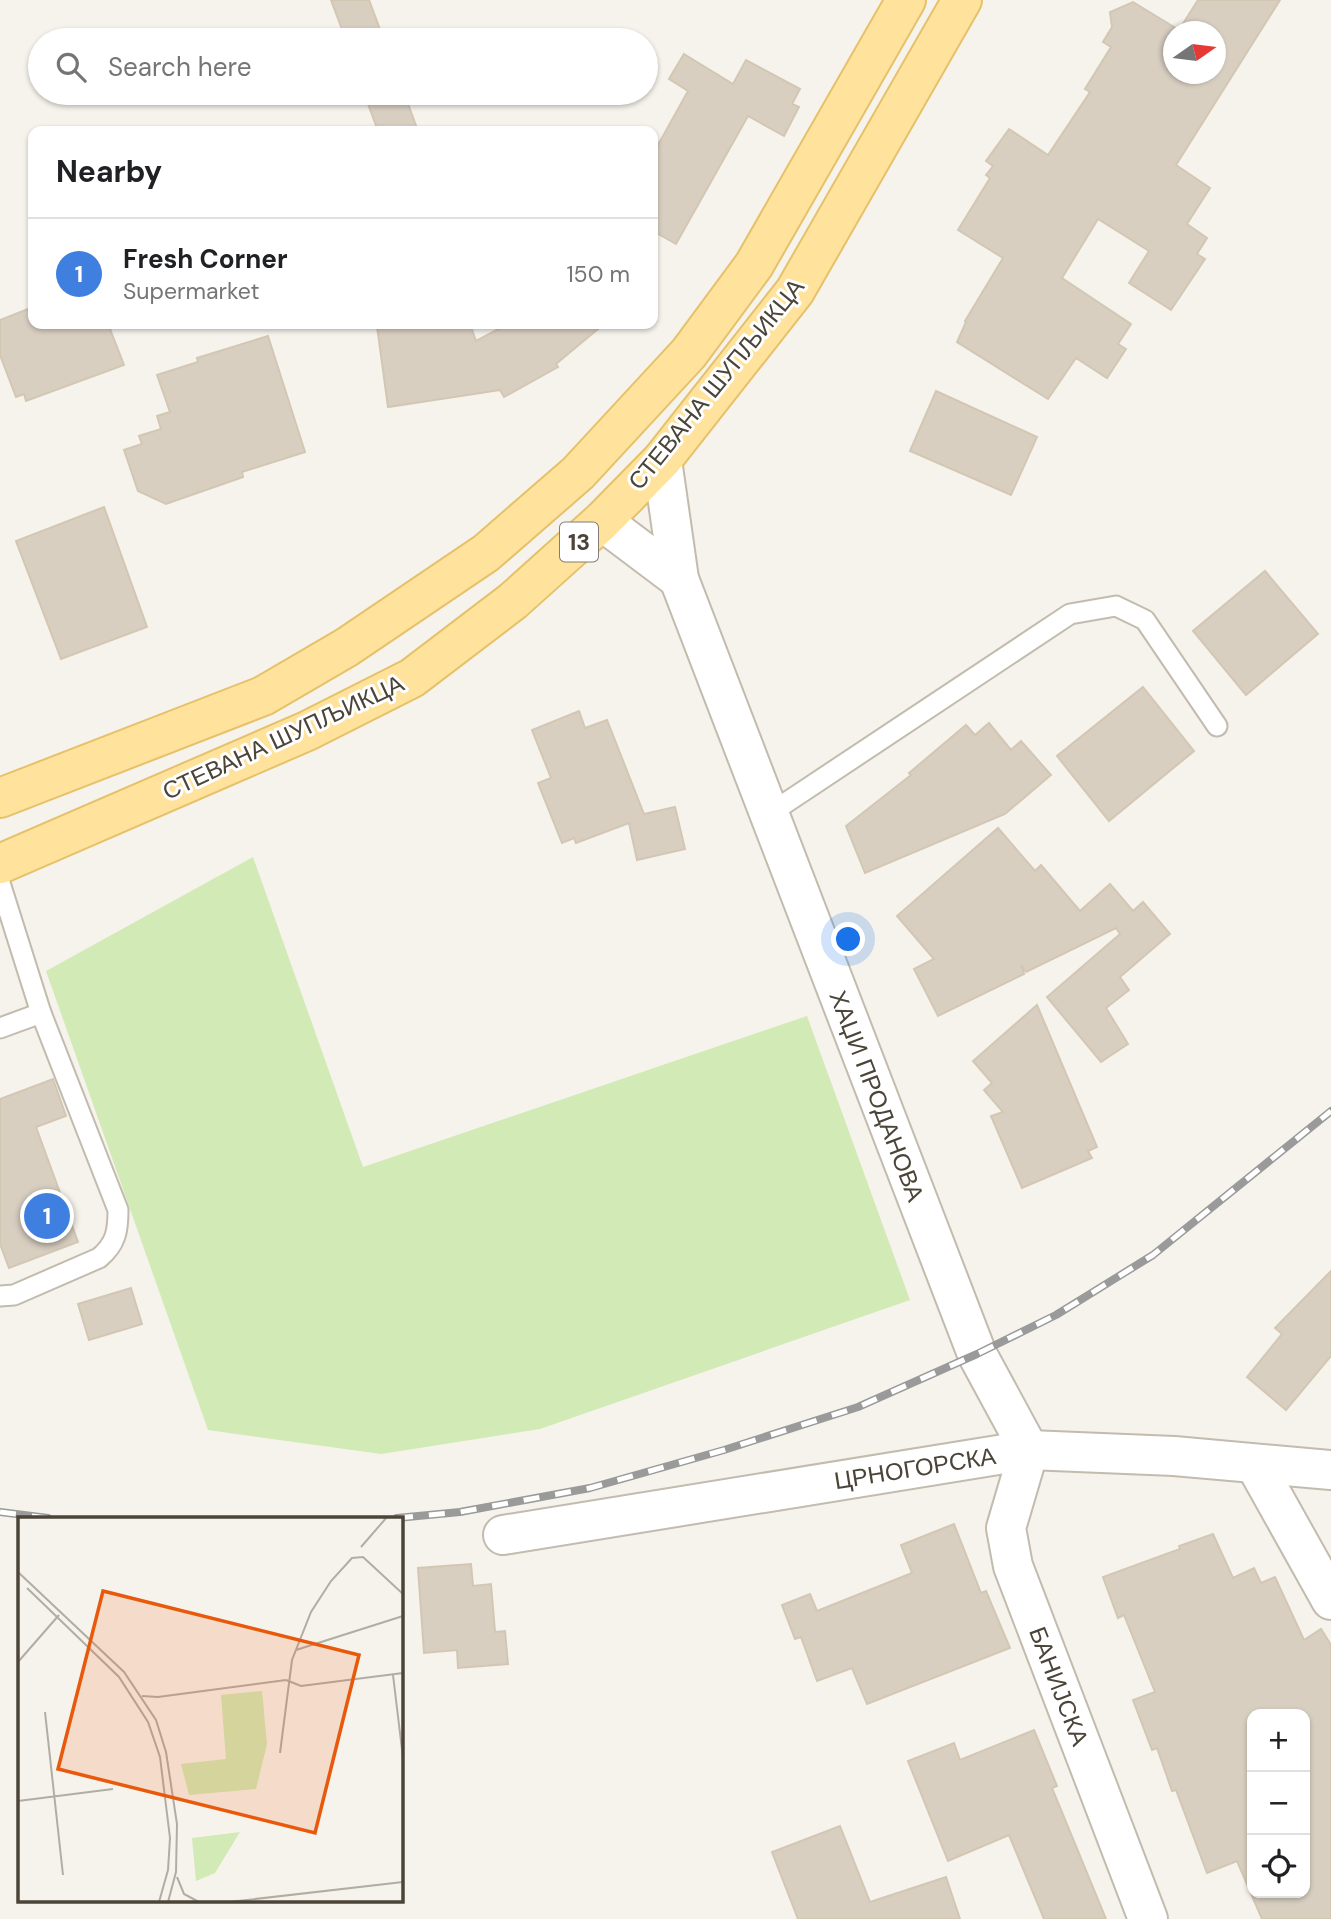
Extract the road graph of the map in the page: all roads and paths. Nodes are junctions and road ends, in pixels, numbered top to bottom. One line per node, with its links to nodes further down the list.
1 (906, 0): 7 (main road, СТЕВАНА ШУПЉИКЦА / 13)
2 (962, 0): 3 (main road, СТЕВАНА ШУПЉИКЦА / 13)
3 (662, 460): 4 (main road, СТЕВАНА ШУПЉИКЦА / 13); 5 (street, ХАЏИ ПРОДАНОВА)
4 (602, 521): 5 (street); 9 (main road, СТЕВАНА ШУПЉИКЦА / 13)
5 (679, 579): 8 (street, ХАЏИ ПРОДАНОВА)
6 (1217, 726): 8 (lane)
7 (0, 798)
8 (769, 814): 14 (street, ХАЏИ ПРОДАНОВА)
9 (0, 864)
10 (0, 883): 11 (lane)
11 (41, 1013): 12 (lane); 13 (lane)
12 (0, 1028)
13 (0, 1296)
14 (1029, 1450): 15 (street, ЦРНОГОРСКА); 17 (street, ЦРНОГОРСКА); 19 (street, БАНИЈСКА)
15 (1255, 1464): 16 (street, ЦРНОГОРСКА); 18 (street)
16 (1331, 1470)
17 (503, 1535)
18 (1331, 1600)
19 (1148, 1919)

